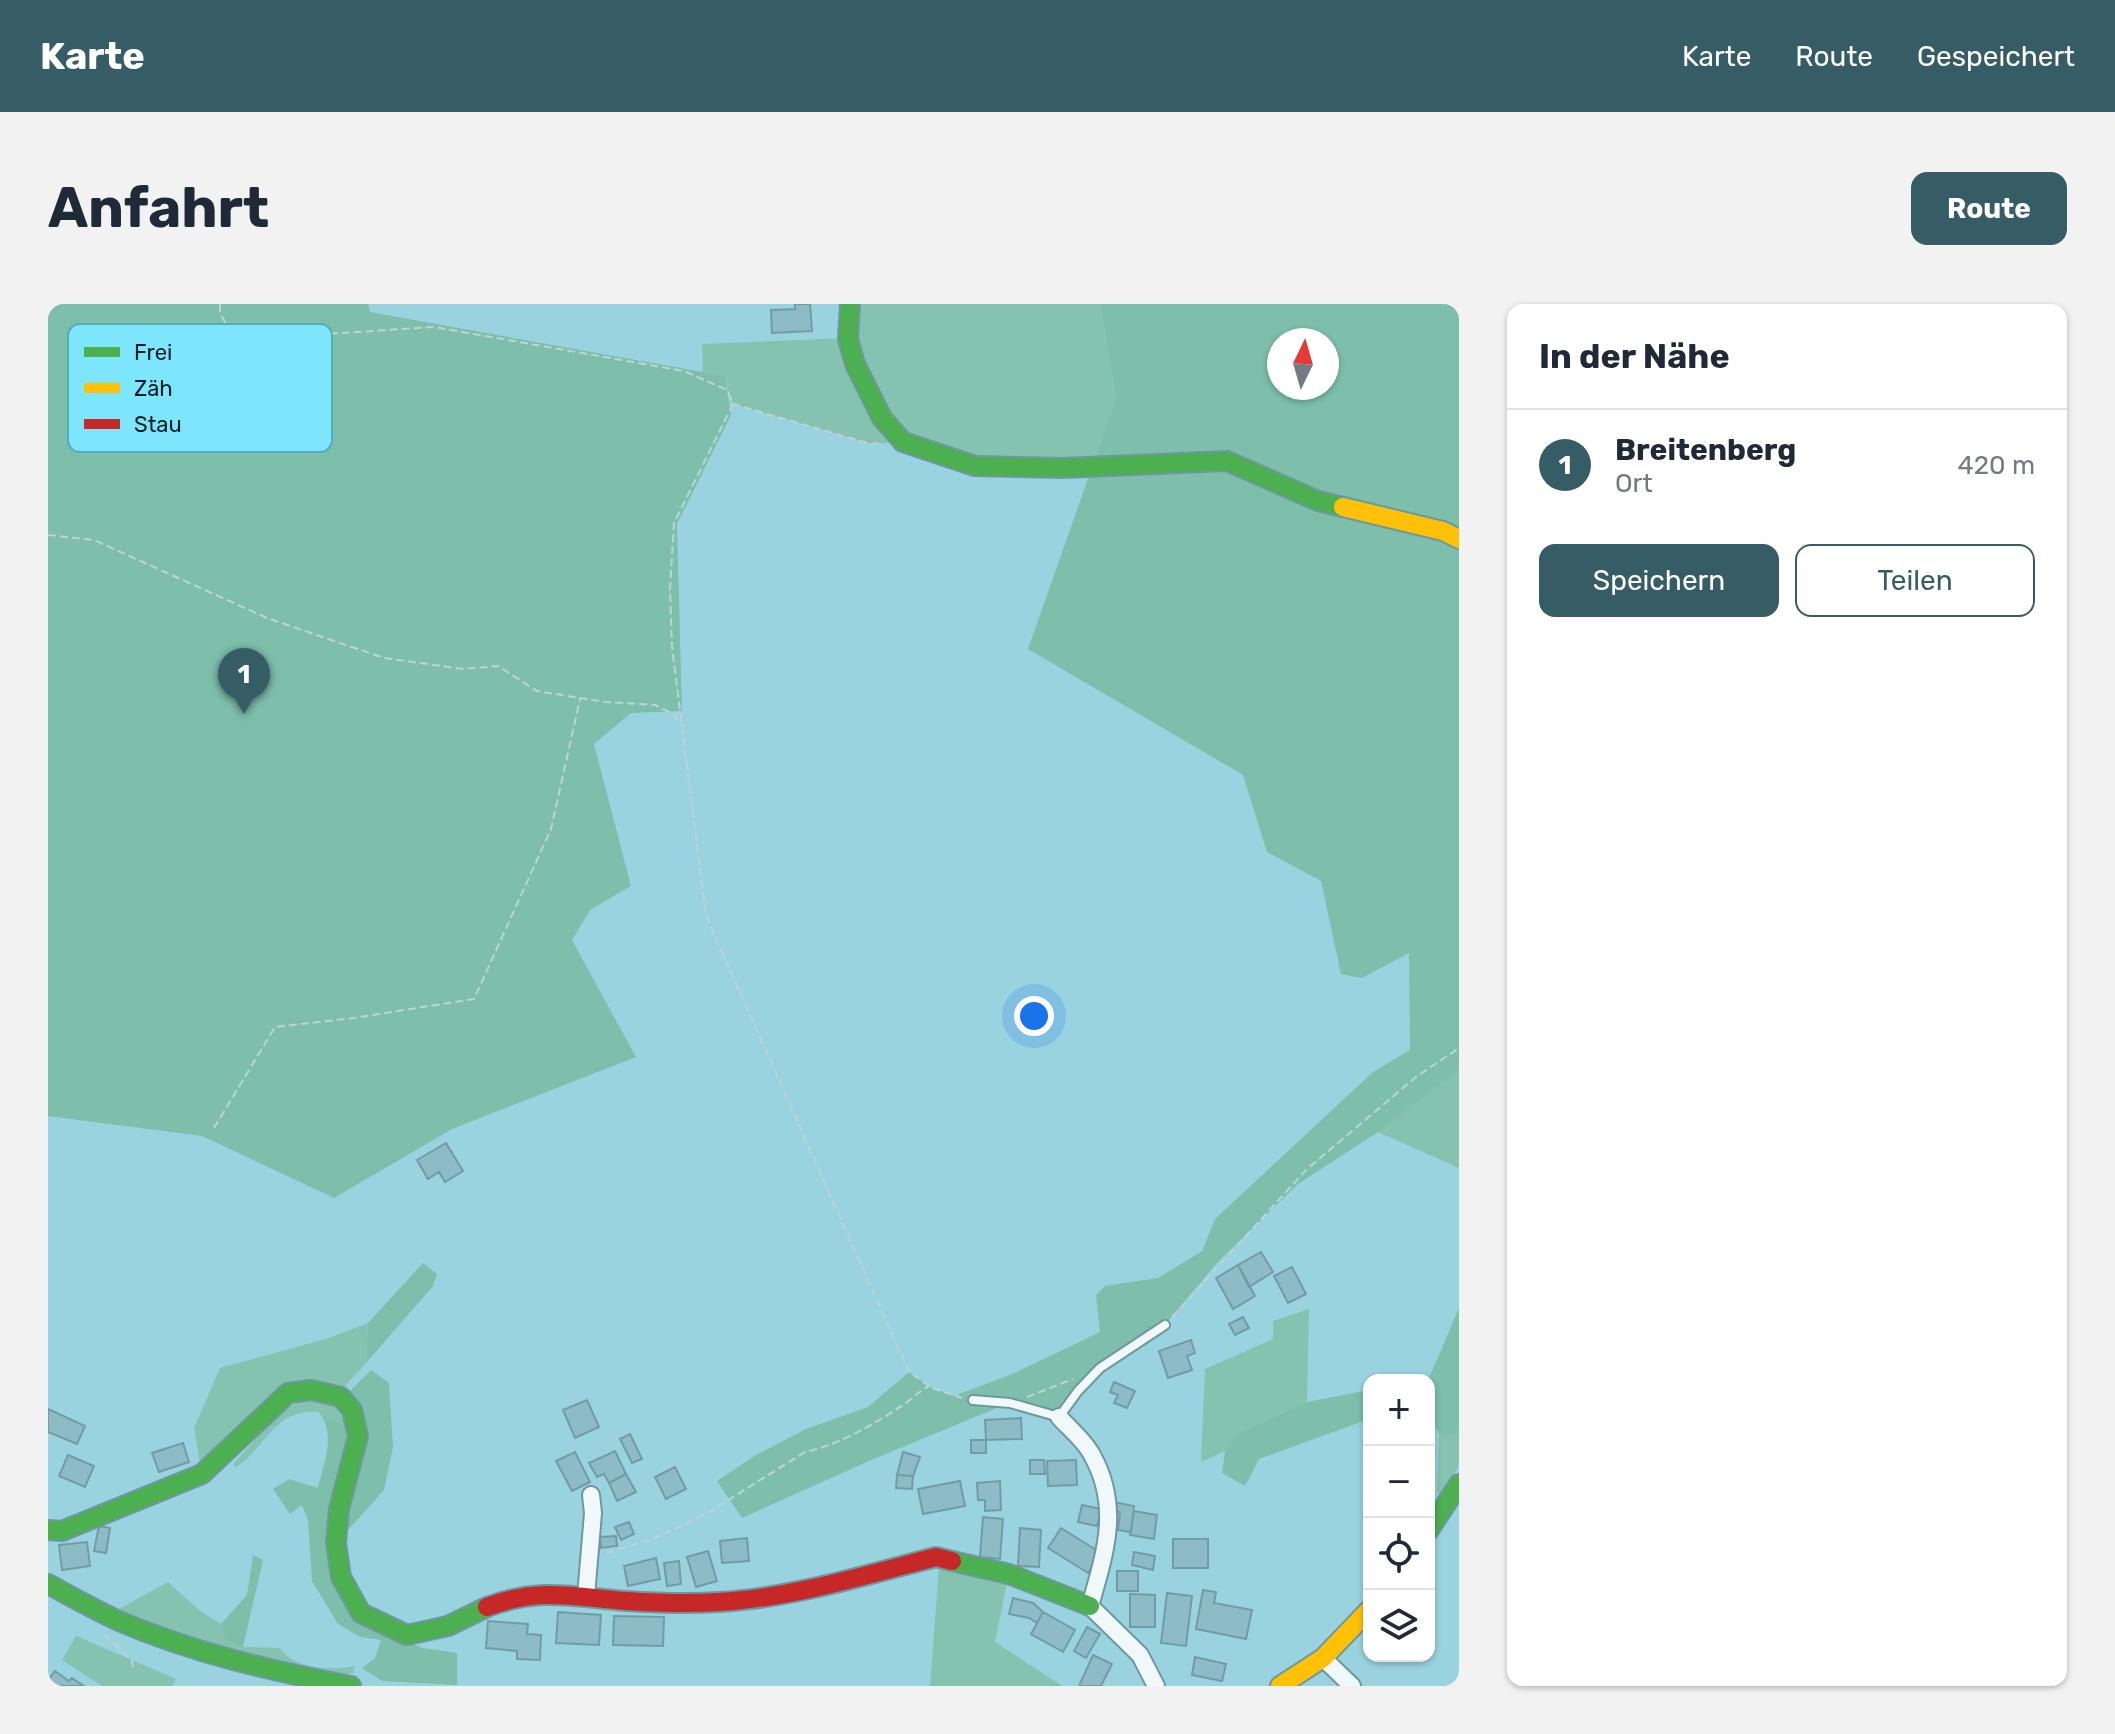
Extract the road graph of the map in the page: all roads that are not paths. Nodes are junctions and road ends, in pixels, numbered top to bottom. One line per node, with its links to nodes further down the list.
1 (850, 304): 2 (street)
2 (1459, 539)
3 (1165, 1325): 5 (lane)
4 (973, 1400): 5 (lane)
5 (1059, 1417): 12 (street)
6 (1459, 1484): 8 (street)
7 (591, 1495): 11 (street)
8 (1435, 1521)
9 (48, 1530): 11 (street)
10 (48, 1584): 15 (street)
11 (586, 1596): 12 (street)
12 (1090, 1606): 16 (street)
13 (1363, 1616): 14 (street)
14 (1323, 1658): 17 (street); 18 (street)
15 (351, 1686)
16 (1156, 1686)
17 (1280, 1686)
18 (1352, 1686)

